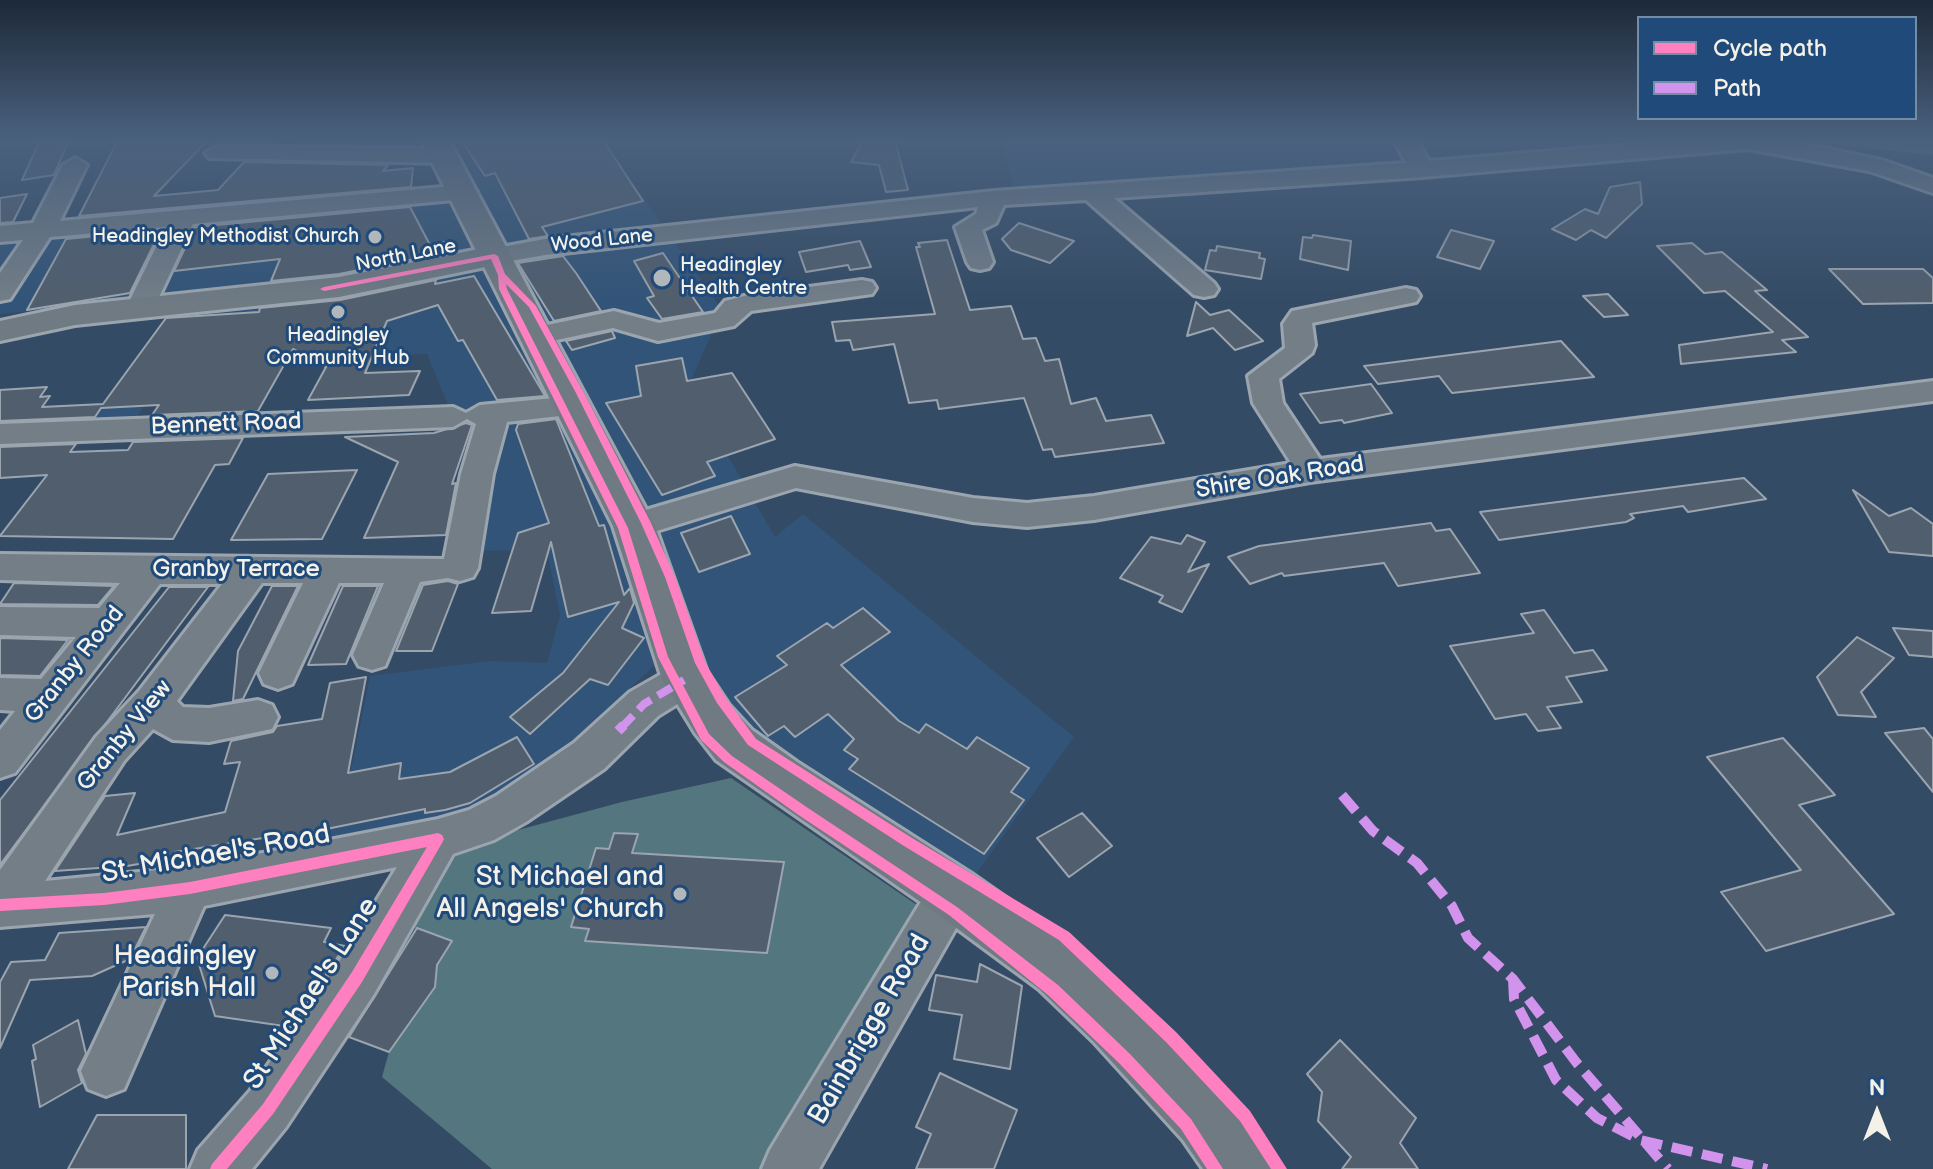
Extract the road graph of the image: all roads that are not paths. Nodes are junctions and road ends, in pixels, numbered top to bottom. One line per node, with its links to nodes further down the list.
1 (60, 195): 8 (street)
2 (435, 195): 7 (street)
3 (466, 195): 10 (main road)
4 (1050, 195): 6 (street, Wood Lane)
5 (1095, 195): 13 (street)
6 (994, 198): 10 (street, Wood Lane); 11 (street)
7 (184, 216): 8 (street); 16 (street)
8 (43, 229): 9 (street); 14 (street)
9 (0, 234)
10 (494, 256): 16 (main road, North Lane); 18 (main road)
11 (980, 262)
12 (862, 288): 18 (street)
13 (1204, 289)
14 (0, 293)
15 (1406, 296): 23 (street)
16 (140, 308): 17 (main road, North Lane)
17 (0, 331)
18 (538, 335): 20 (main road)
19 (1933, 391): 23 (street, Shire Oak Road)
20 (575, 406): 21 (street, Bennett Road); 24 (main road)
21 (475, 415): 22 (street, Bennett Road); 26 (street)
22 (0, 434)
23 (1312, 471): 24 (street, Shire Oak Road)
24 (634, 526): 34 (main road)
25 (0, 567): 28 (street, Granby Terrace)
26 (444, 568): 27 (street, Granby Terrace); 32 (street)
27 (327, 570): 29 (street, Granby Terrace); 33 (street)
28 (150, 571): 29 (street, Granby Terrace); 31 (street, Granby Road)
29 (252, 571): 37 (street, Granby View)
30 (0, 621): 31 (street)
31 (109, 623): 36 (street, Granby Road)
32 (372, 655)
33 (278, 673)
34 (686, 679): 40 (street, St. Michael's Road); 42 (main road)
35 (0, 694): 36 (street)
36 (51, 696): 39 (street, Granby Road)
37 (153, 703): 38 (street); 43 (street, Granby View)
38 (258, 717)
39 (0, 760)
40 (438, 839): 41 (street, St. Michael's Road); 45 (street, St Michael's Lane)
41 (190, 888): 43 (street, St. Michael's Road); 44 (street)
42 (952, 892): 46 (street, Bainbrigge Road); 47 (main road)
43 (1, 905)
44 (106, 1071)
45 (217, 1169)
46 (789, 1169)
47 (1243, 1169)

